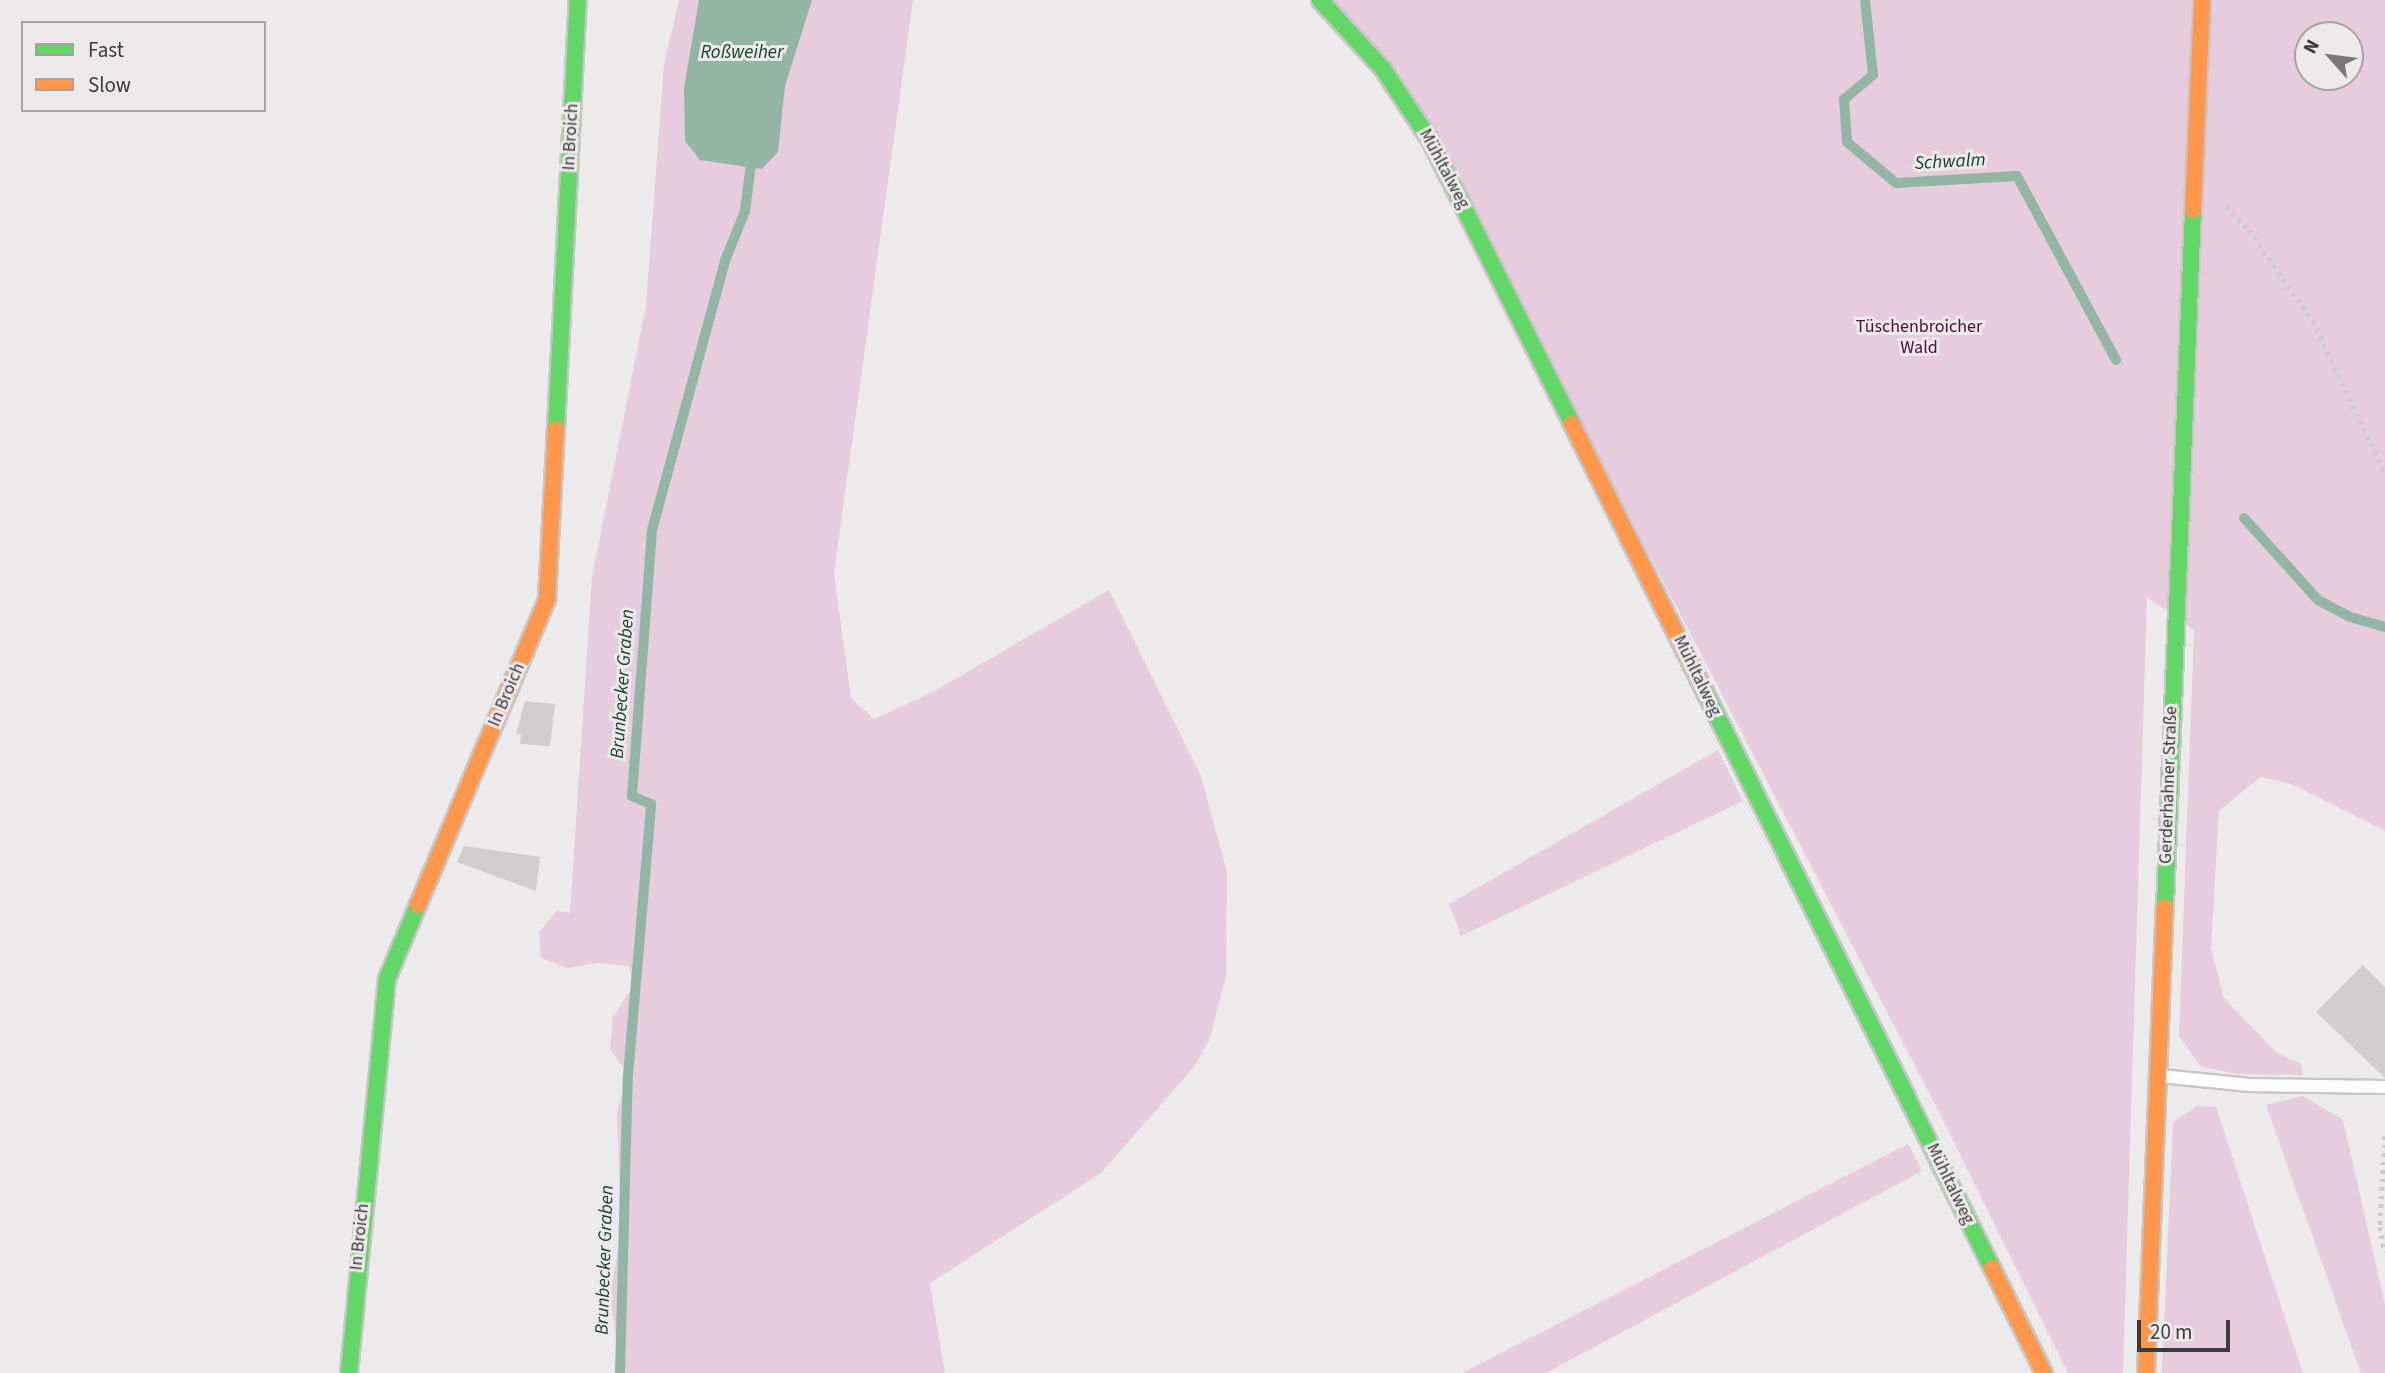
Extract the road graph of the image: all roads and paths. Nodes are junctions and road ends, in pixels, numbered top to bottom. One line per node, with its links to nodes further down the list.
1 (578, 0): 10 (street, In Broich)
2 (1320, 0): 11 (street, Mühltalweg)
3 (2202, 0): 4 (street, Gerderhahner Straße)
4 (2194, 196): 5 (path); 6 (street, Gerderhahner Straße)
5 (2385, 473)
6 (2157, 1076): 7 (lane); 12 (street, Gerderhahner Straße)
7 (2385, 1087)
8 (2385, 1136): 9 (path)
9 (2385, 1252)
10 (349, 1373)
11 (2044, 1373)
12 (2146, 1373)

